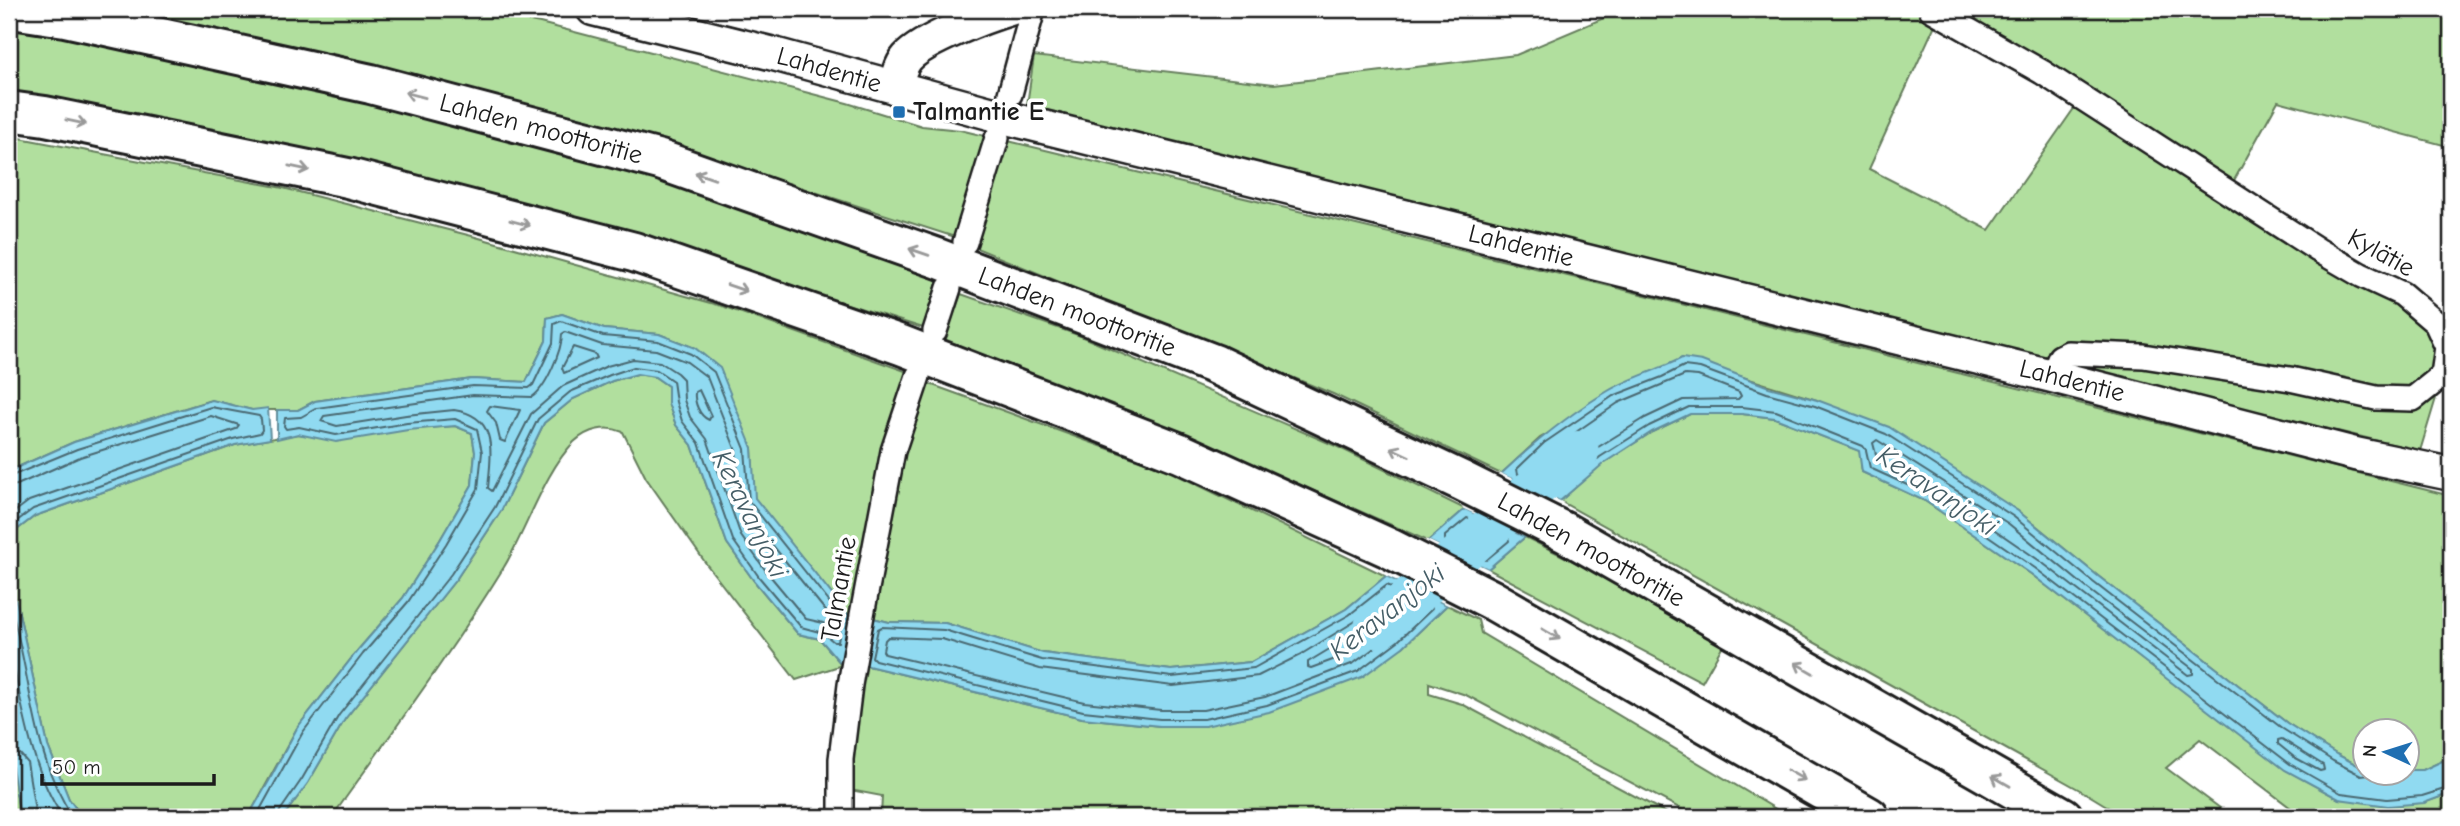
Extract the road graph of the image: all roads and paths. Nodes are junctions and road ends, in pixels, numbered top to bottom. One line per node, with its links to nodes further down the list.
1 (12, 9): 17 (highway, Lahden moottoritie, one-way to 1)
2 (593, 9): 5 (main road, Lahdentie)
3 (1024, 9): 5 (main road); 6 (street)
4 (1931, 9): 13 (street, Kylätie)
5 (896, 88): 13 (main road, Lahdentie)
6 (1010, 94)
7 (9, 111): 16 (highway, one-way to 16)
8 (997, 138): 9 (street)
9 (965, 242)
10 (949, 288): 11 (street)
11 (934, 331)
12 (918, 376): 15 (street, Talmantie)
13 (2052, 376): 14 (main road, Lahdentie)
14 (2451, 474)
15 (841, 817)
16 (1868, 817)
17 (2063, 817)

